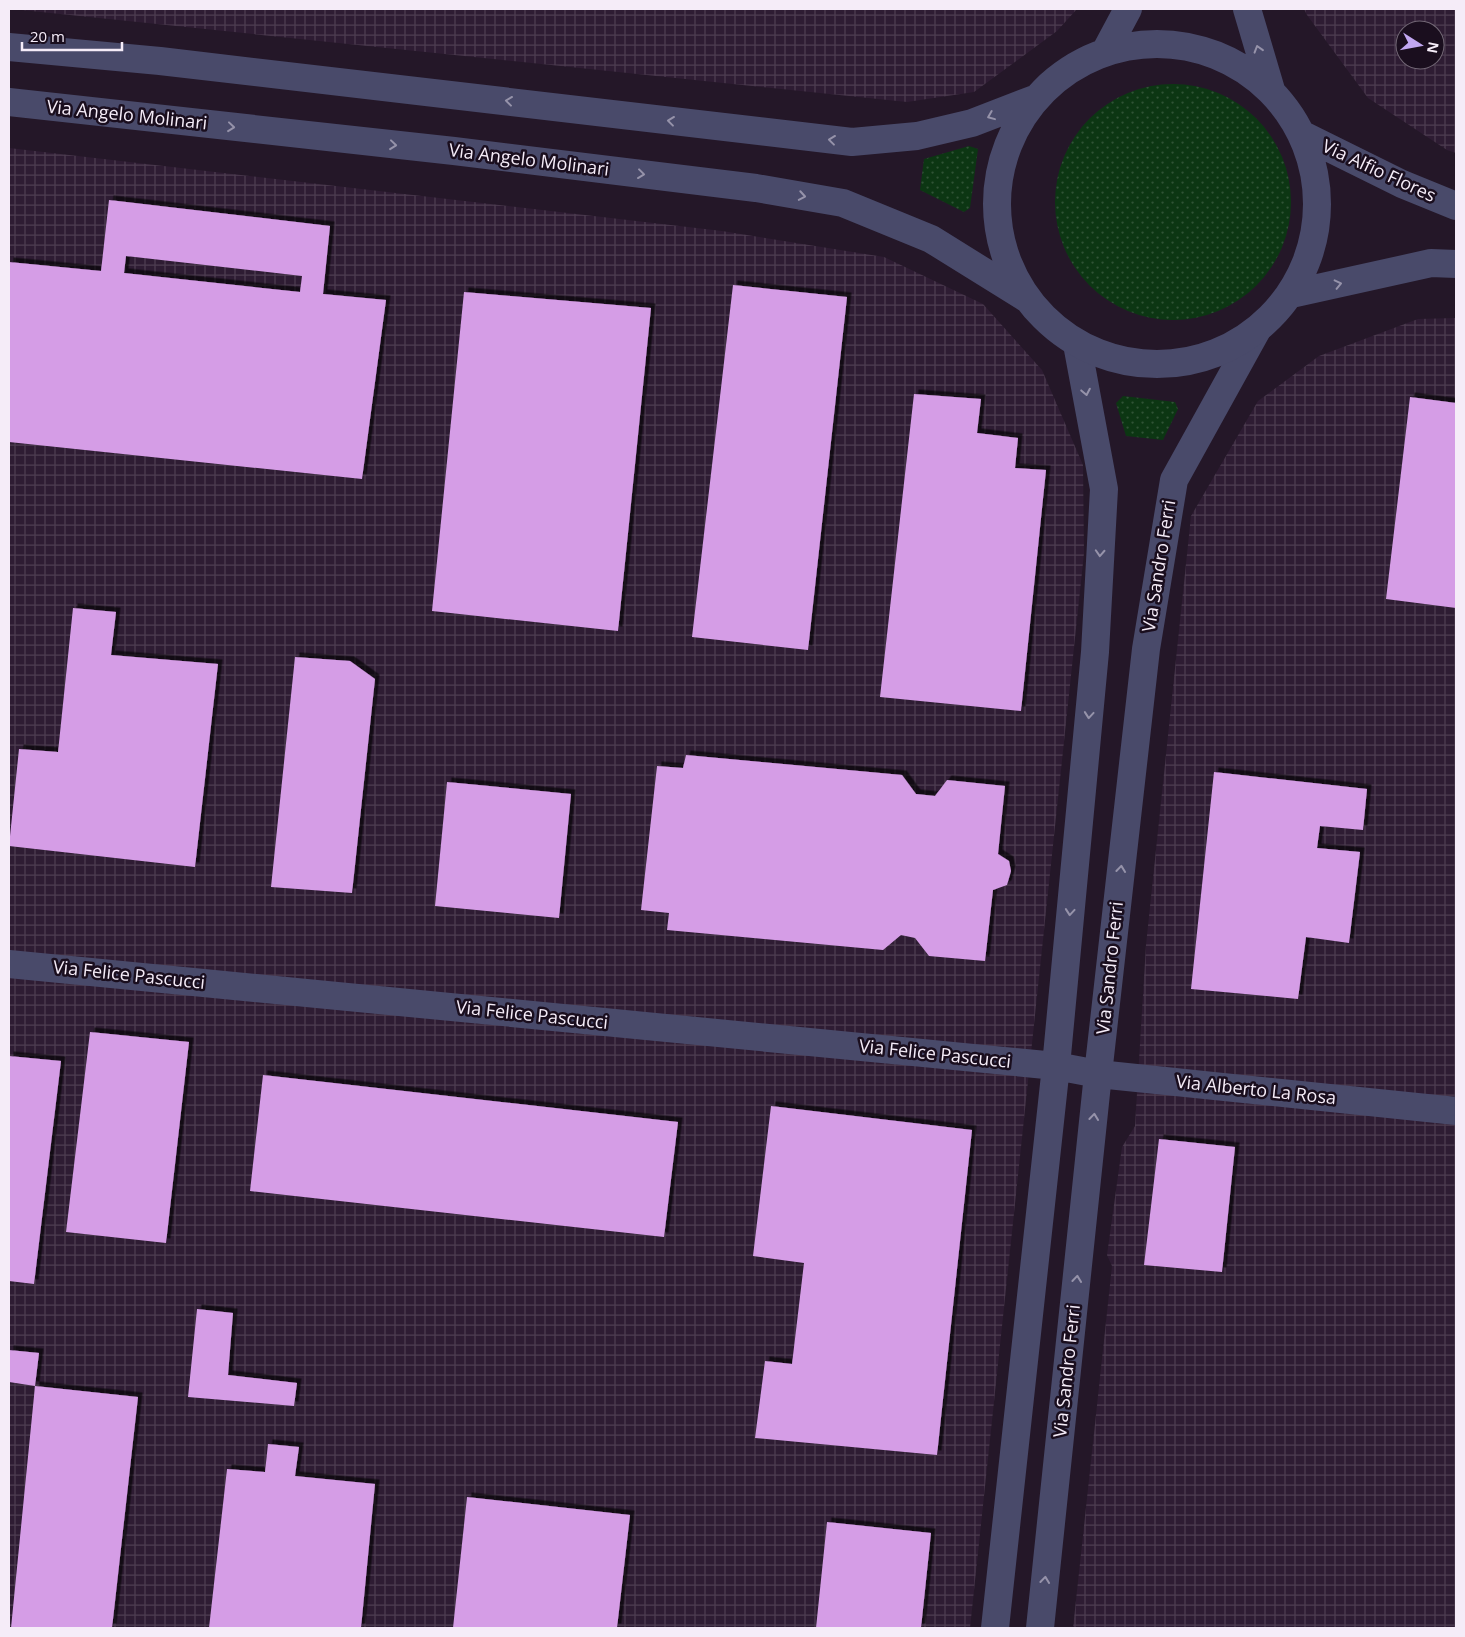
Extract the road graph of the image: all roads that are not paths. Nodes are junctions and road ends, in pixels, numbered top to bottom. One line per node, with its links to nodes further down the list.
1 (1128, 9): 4 (street)
2 (1247, 9): 5 (street, one-way to 2)
3 (9, 47): 6 (street, one-way to 3)
4 (1105, 52): 5 (street); 6 (street)
5 (1271, 90): 8 (street)
6 (1036, 98): 12 (street)
7 (9, 102): 12 (street, Via Angelo Molinari, one-way to 12)
8 (1303, 135): 9 (street, Via Alfio Flores); 11 (street)
9 (1456, 206)
10 (1456, 264): 11 (street, one-way to 10)
11 (1291, 294): 13 (street)
12 (1026, 298): 14 (street)
13 (1257, 330): 14 (street); 17 (street, Via Sandro Ferri, one-way to 13)
14 (1077, 344): 16 (street, one-way to 16)
15 (9, 964): 16 (street, Via Felice Pascucci)
16 (1056, 1066): 17 (street, Via Alberto La Rosa); 19 (street)
17 (1098, 1074): 18 (street, Via Alberto La Rosa); 20 (street, Via Sandro Ferri, one-way to 17)
18 (1456, 1111)
19 (995, 1628)
20 (1040, 1628)

